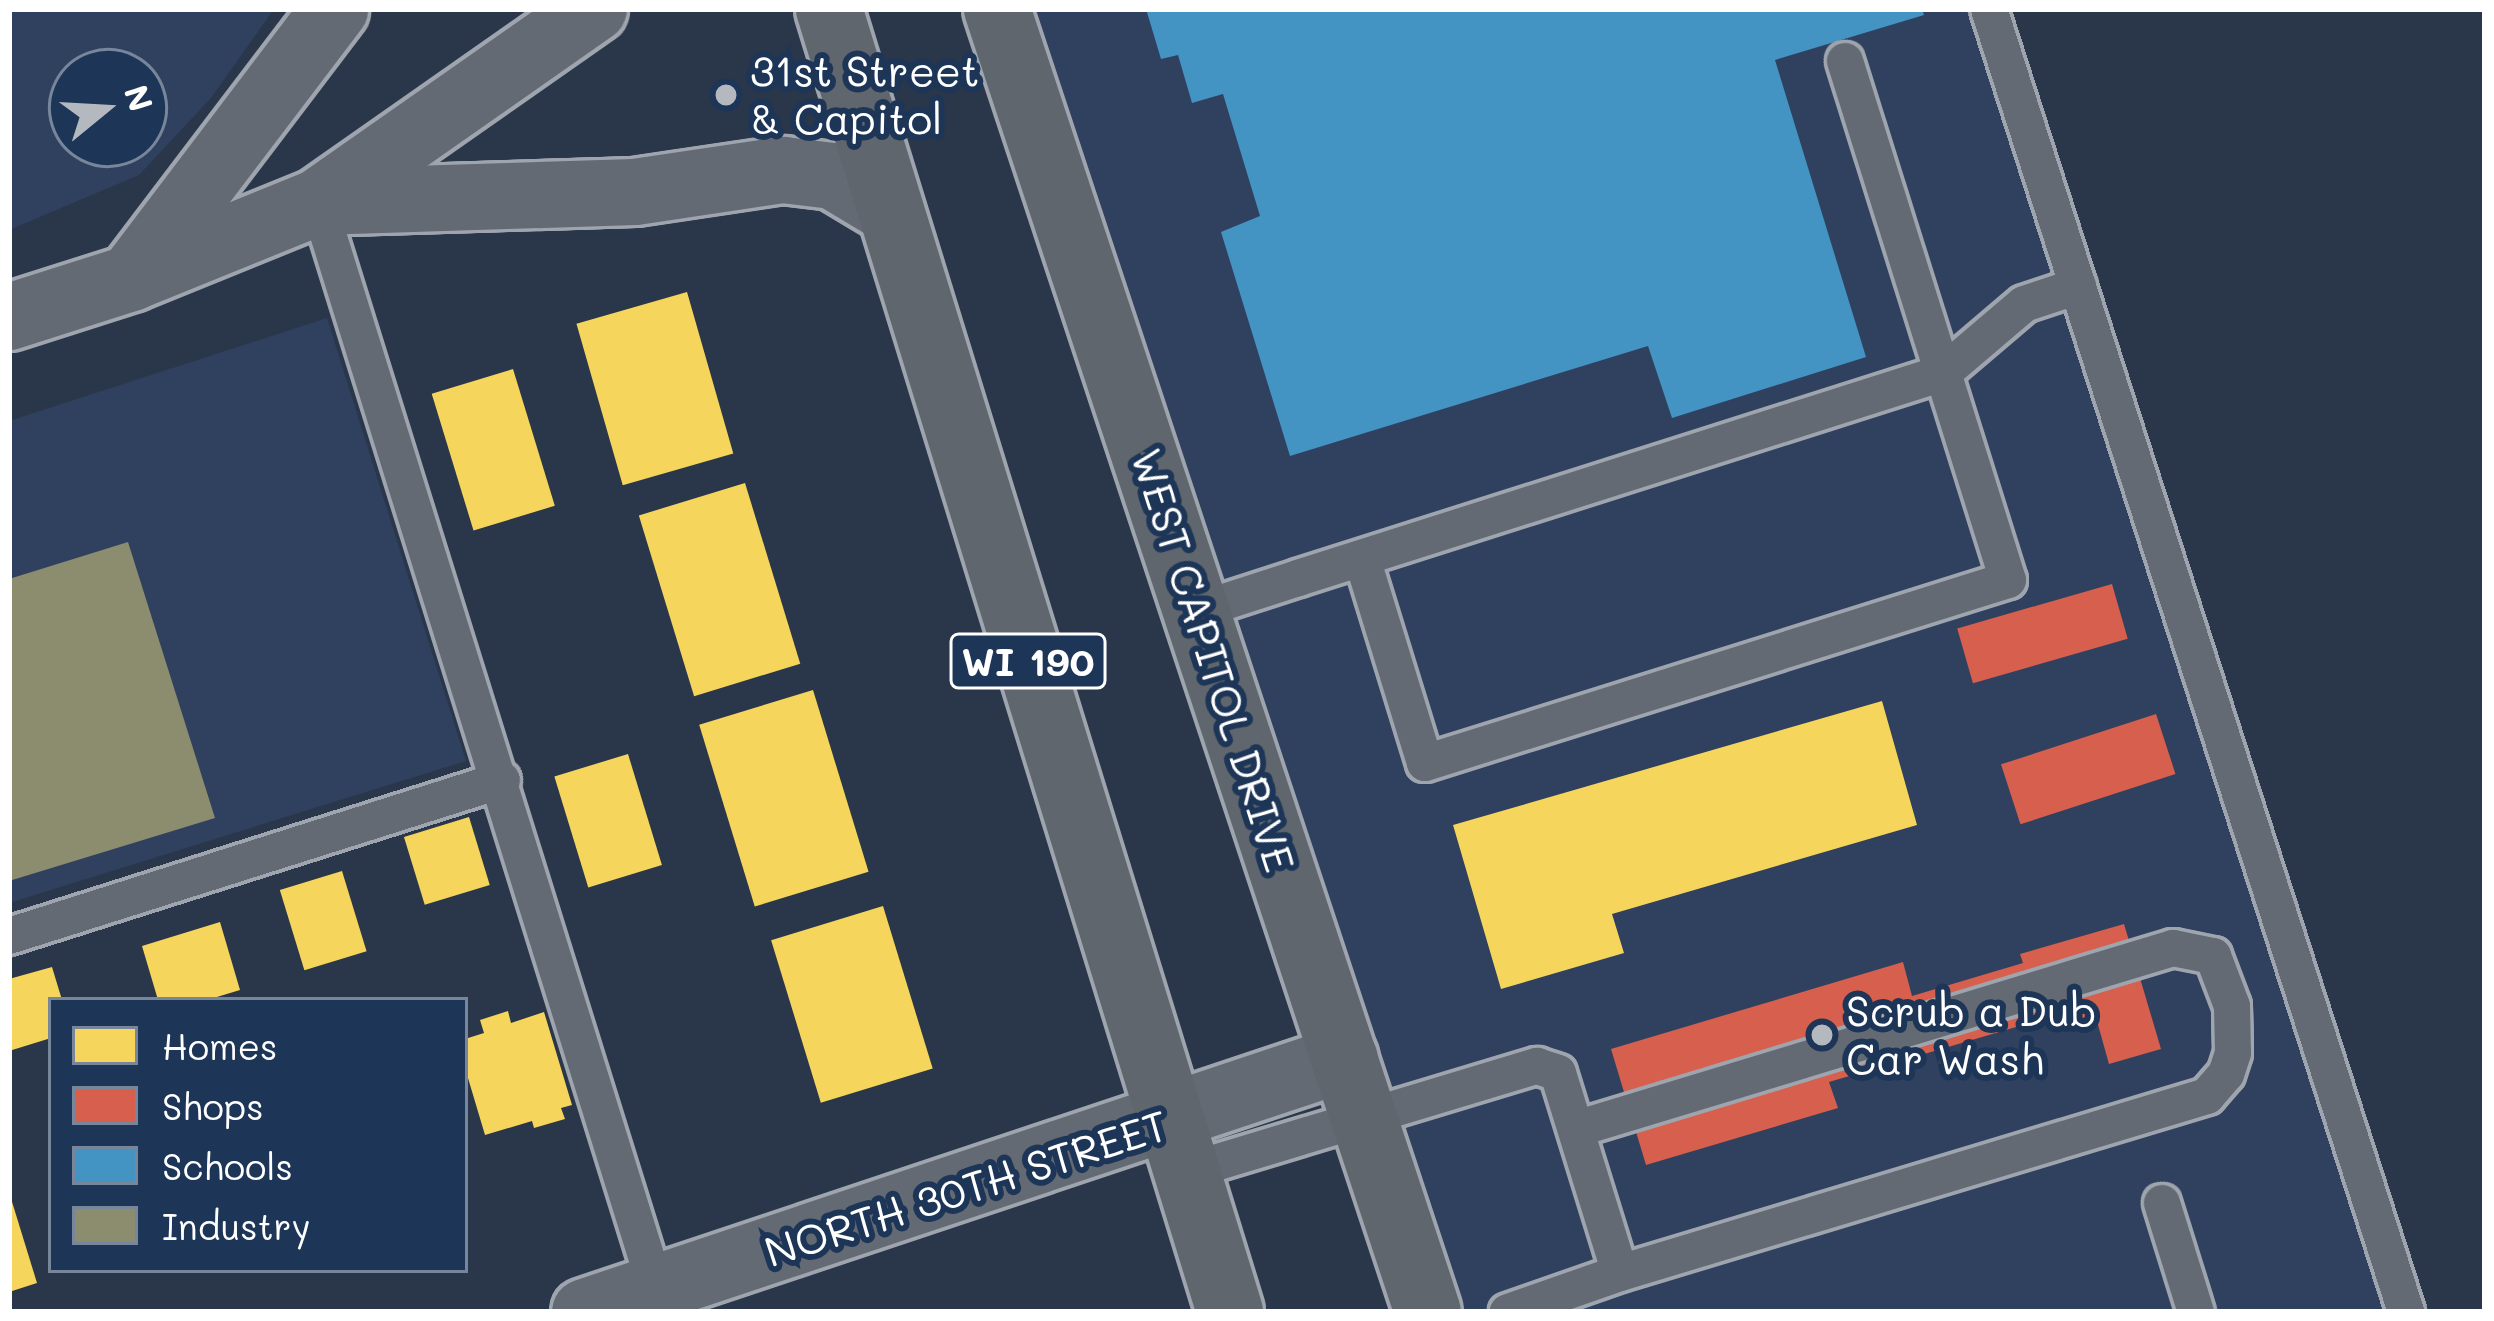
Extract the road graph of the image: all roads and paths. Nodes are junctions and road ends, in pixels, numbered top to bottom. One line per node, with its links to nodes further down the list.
1 (335, 9): 9 (main road)
2 (594, 9): 7 (main road)
3 (829, 9): 8 (main road, WI 190)
4 (997, 9): 14 (main road, WEST CAPITOL DRIVE)
5 (1989, 9): 10 (lane)
6 (1845, 61): 12 (lane)
7 (318, 202): 8 (main road); 9 (main road); 15 (lane)
8 (890, 210): 19 (main road, WI 190)
9 (131, 278): 11 (main road)
10 (2078, 286): 12 (lane); 28 (lane)
11 (9, 317)
12 (1943, 373): 13 (lane); 13 (lane)
13 (1362, 558): 14 (lane)
14 (1196, 611): 17 (main road, WEST CAPITOL DRIVE)
15 (502, 779): 16 (lane); 22 (lane)
16 (9, 936)
17 (1355, 1088): 18 (lane); 19 (main road, NORTH 30TH STREET); 25 (main road, WEST CAPITOL DRIVE)
18 (1576, 1129): 21 (lane); 21 (lane)
19 (1176, 1147): 22 (main road, NORTH 30TH STREET); 24 (main road, WI 190)
20 (2162, 1203): 27 (lane)
21 (1620, 1273): 26 (lane)
22 (660, 1301): 23 (main road, NORTH 30TH STREET)
23 (585, 1312)
24 (1230, 1312)
25 (1428, 1312)
26 (1508, 1312)
27 (2196, 1312)
28 (2406, 1312)

